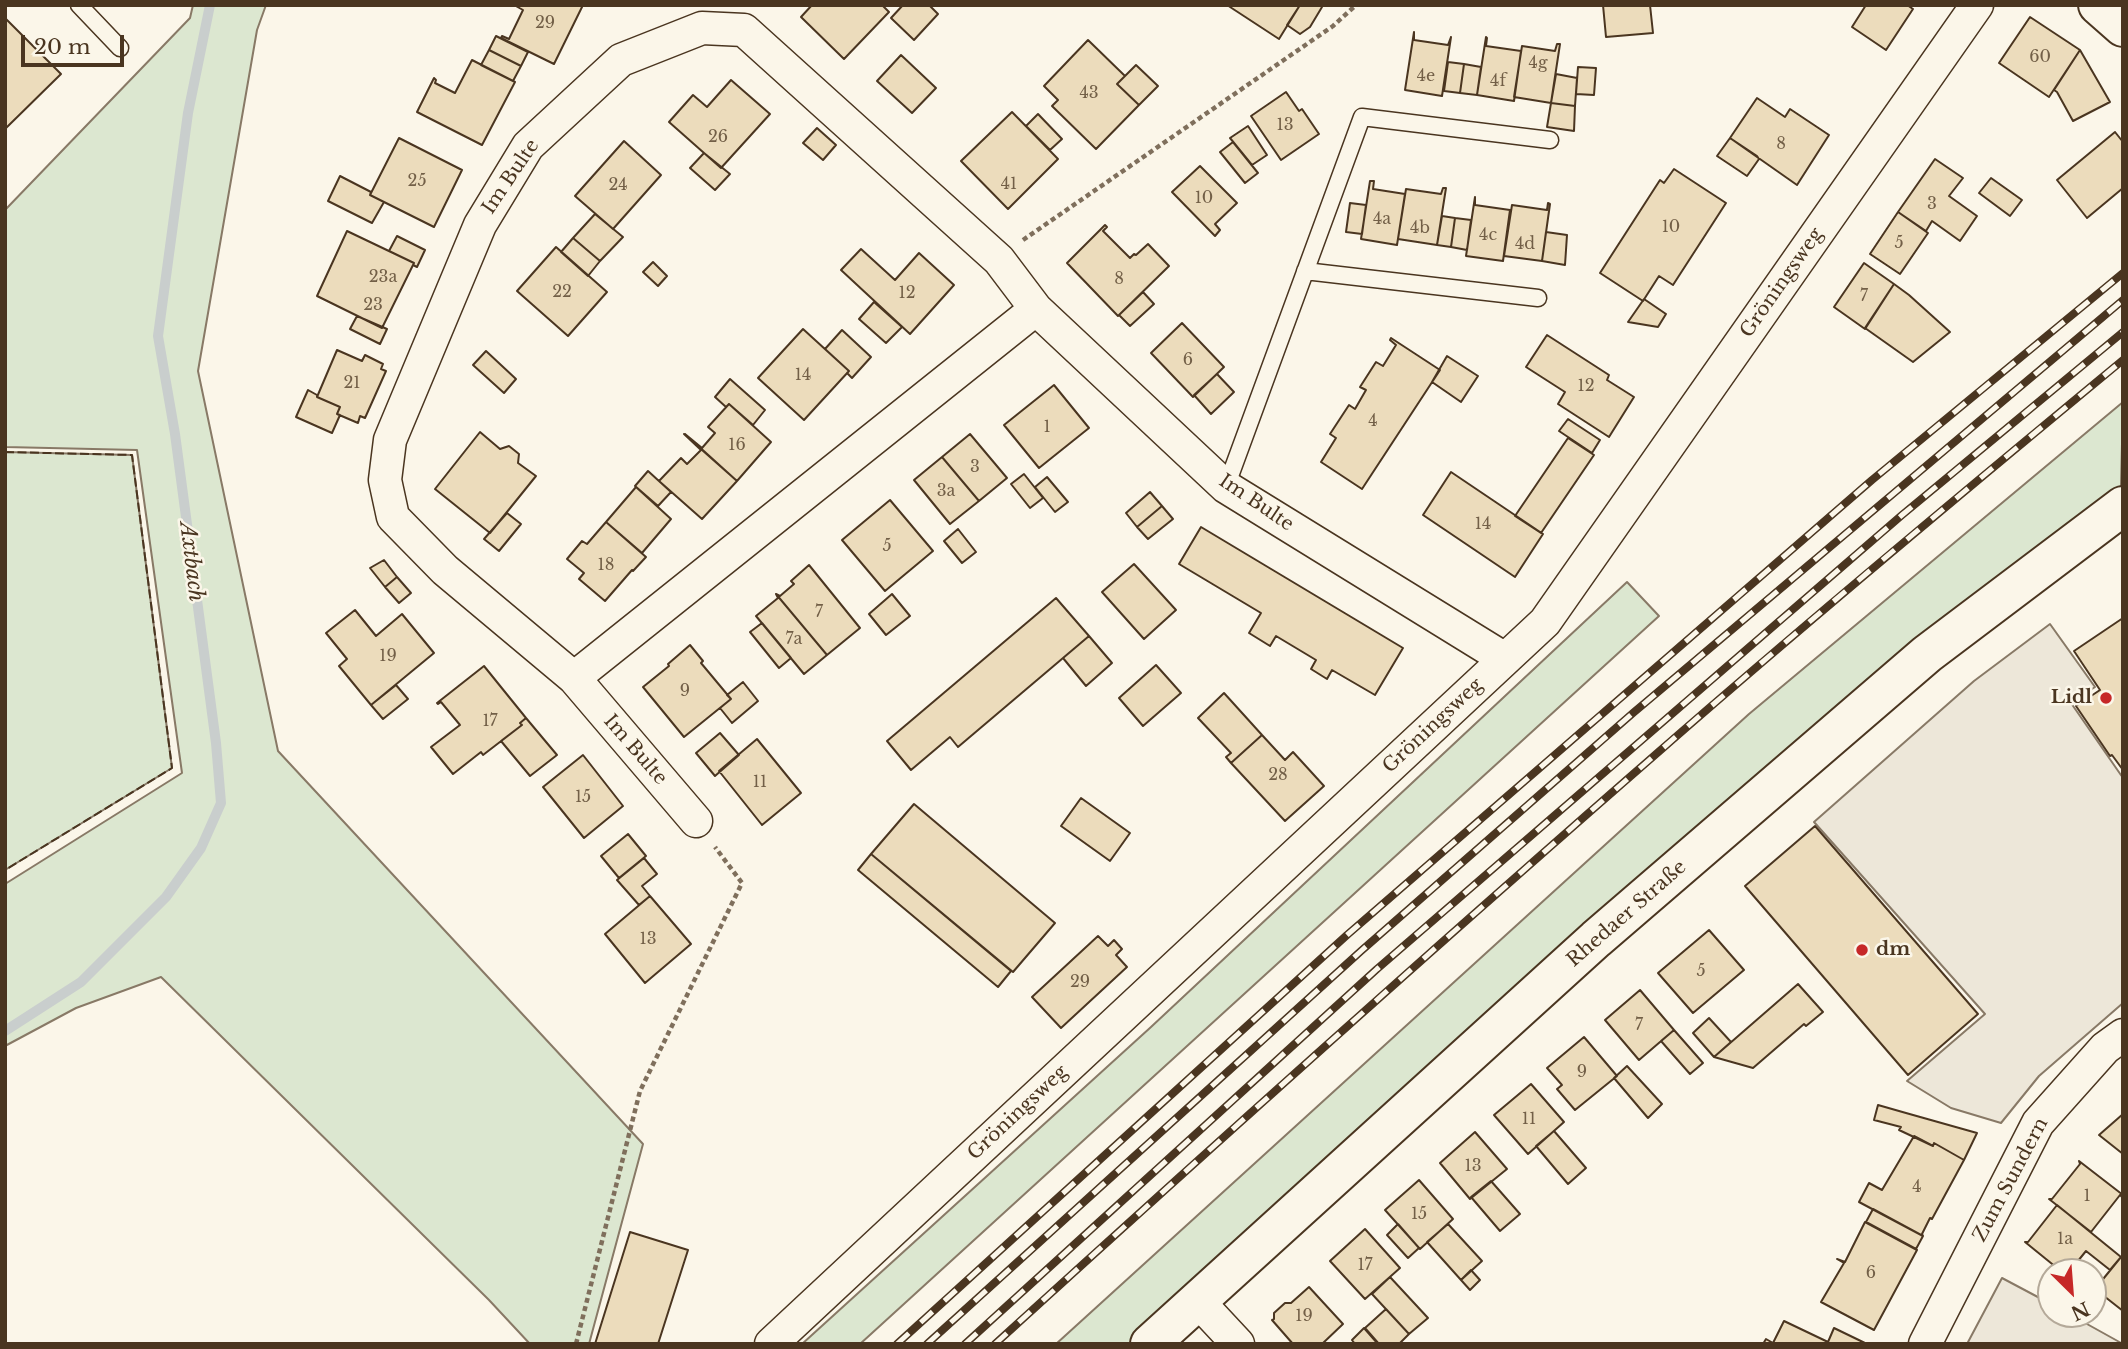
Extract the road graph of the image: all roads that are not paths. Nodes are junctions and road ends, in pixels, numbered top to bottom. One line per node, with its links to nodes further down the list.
1 (79, 5): 5 (lane)
2 (1977, 5): 12 (street, Gröningsweg)
3 (2098, 5): 4 (street)
4 (2123, 27)
5 (120, 48)
6 (1550, 139): 7 (lane)
7 (1305, 271): 8 (lane); 10 (lane)
8 (1538, 298)
9 (1036, 309): 10 (street, Im Bulte); 13 (street); 13 (street, Im Bulte)
10 (1226, 487): 12 (street, Im Bulte)
11 (2123, 506): 16 (street, Rhedaer Straße)
12 (1505, 659): 17 (street, Gröningsweg)
13 (573, 678): 14 (street, Im Bulte)
14 (696, 821)
15 (2123, 1035): 20 (street, Zum Sundern)
16 (1197, 1300): 18 (street, Rhedaer Straße); 19 (street)
17 (771, 1344)
18 (1150, 1344)
19 (1238, 1344)
20 (1926, 1344)

